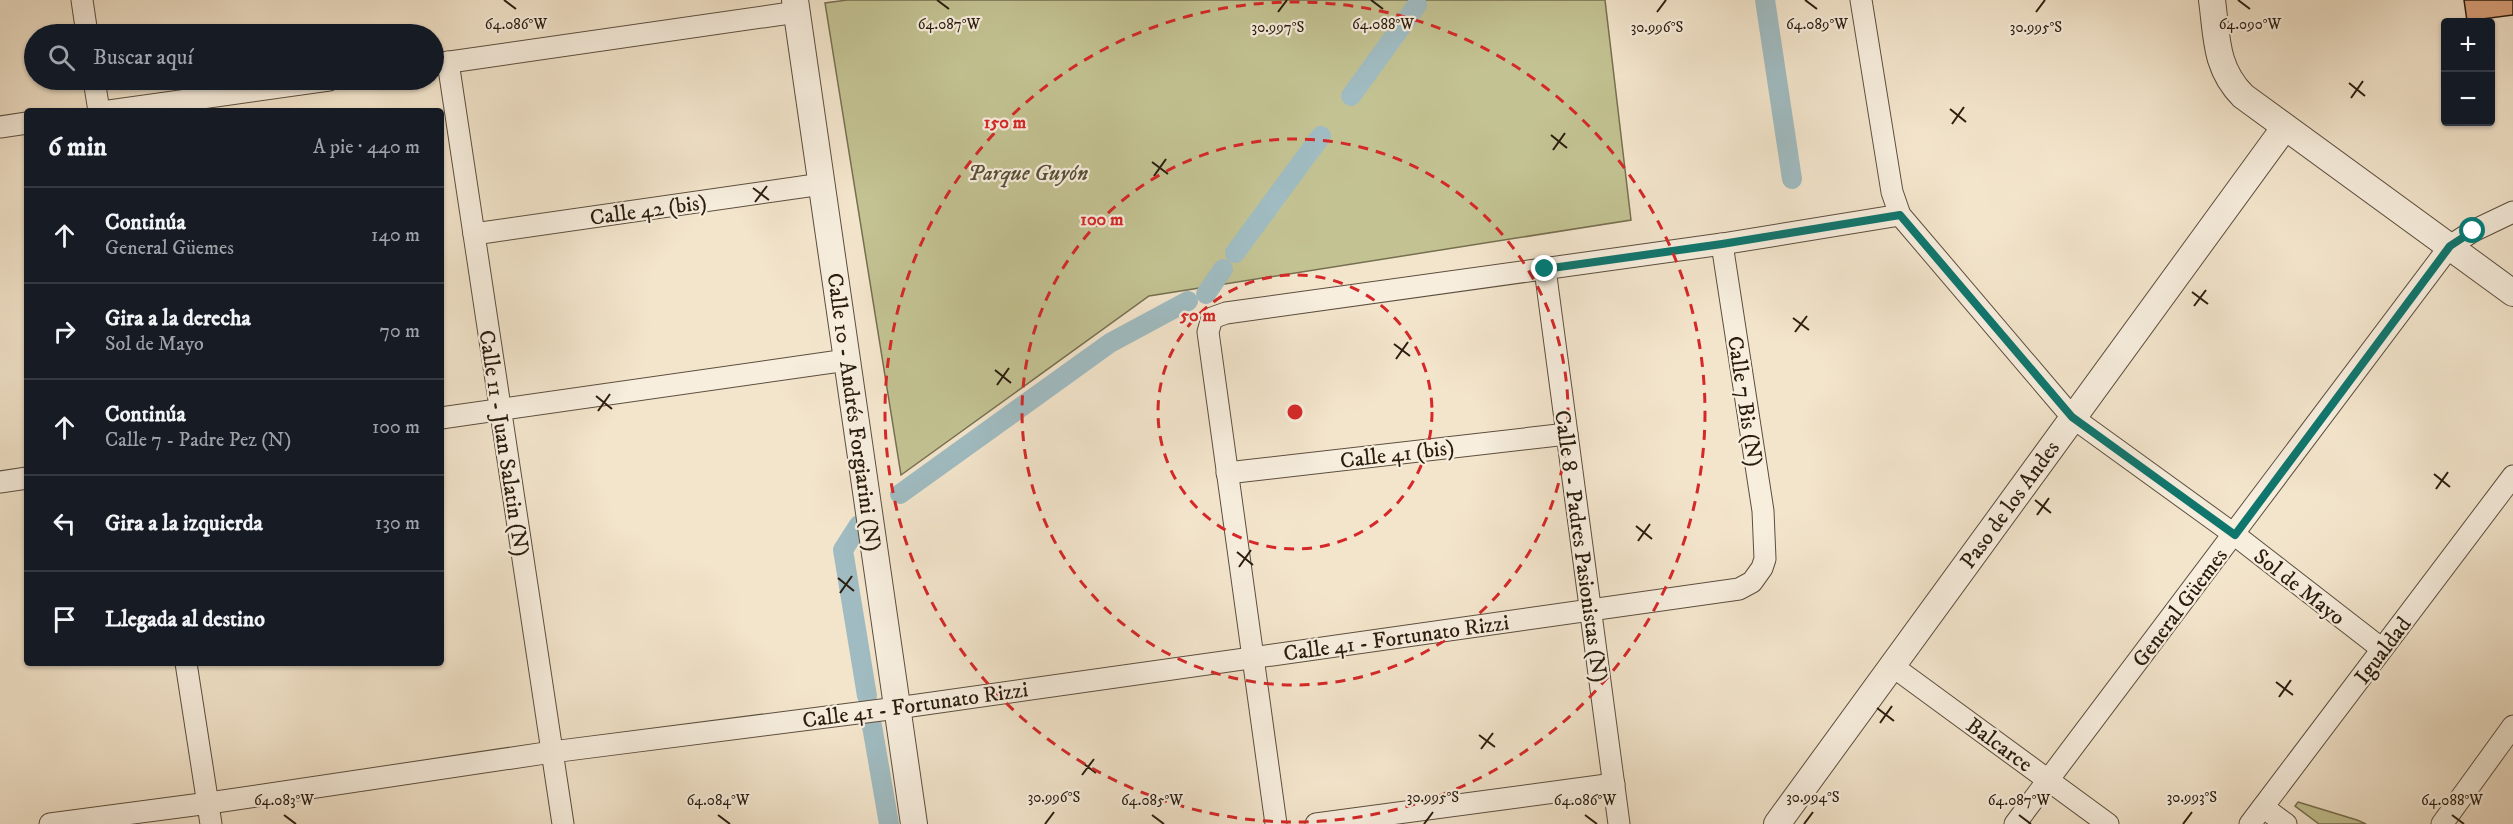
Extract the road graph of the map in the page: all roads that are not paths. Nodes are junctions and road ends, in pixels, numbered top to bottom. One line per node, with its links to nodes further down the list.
1 (82, 0): 5 (street)
2 (1861, 0): 17 (street)
3 (2212, 0): 14 (street)
4 (796, 6): 6 (street); 15 (street, Calle 10 - Andrés Forgiarini (N))
5 (86, 24)
6 (444, 64)
7 (444, 79): 18 (street, Calle 11 - Juan Salatin (N))
8 (96, 90): 10 (street)
9 (258, 90): 11 (street)
10 (99, 108)
11 (130, 108)
12 (24, 123): 13 (street)
13 (0, 127)
14 (2285, 127): 20 (street); 25 (street, Paso de los Andes)
15 (822, 184): 18 (street, Calle 42 (bis)); 23 (street, Calle 10 - Andrés Forgiarini (N))
16 (2513, 212): 20 (street)
17 (1900, 215): 19 (street); 25 (street, Sol de Mayo)
18 (474, 234): 24 (street, Calle 11 - Juan Salatin (N))
19 (1722, 244): 21 (street); 33 (street, Calle 7 Bis (N))
20 (2450, 246): 22 (street); 32 (street, General Güemes)
21 (1545, 269): 27 (street, Calle 8 - Padres Pasionistas (N)); 28 (street)
22 (2513, 293)
23 (847, 360): 24 (street); 39 (street, Calle 10 - Andrés Forgiarini (N))
24 (500, 410): 26 (street); 41 (street, Calle 11 - Juan Salatin (N))
25 (2072, 417): 32 (street, Sol de Mayo); 37 (street, Paso de los Andes)
26 (444, 418)
27 (1568, 434): 28 (street, Calle 41 (bis)); 34 (street, Calle 8 - Padres Pasionistas (N))
28 (1227, 473): 36 (street)
29 (2513, 476): 35 (street, Igualdad)
30 (24, 478): 31 (street)
31 (0, 482)
32 (2235, 535): 35 (street, Sol de Mayo); 42 (street, General Güemes)
33 (1765, 559): 34 (street, Calle 41 - Fortunato Rizzi)
34 (1591, 610): 36 (street, Calle 41 - Fortunato Rizzi); 43 (street, Calle 8 - Padres Pasionistas (N))
35 (2382, 650): 44 (street, Igualdad)
36 (1252, 656): 39 (street, Calle 41 - Fortunato Rizzi); 49 (street)
37 (1891, 664): 42 (street, Balcarce); 52 (street, Paso de los Andes)
38 (186, 666): 45 (street)
39 (897, 708): 41 (street, Calle 41 - Fortunato Rizzi); 48 (street, Calle 10 - Andrés Forgiarini (N))
40 (2513, 726): 57 (street)
41 (552, 752): 45 (street, Calle 41 - Fortunato Rizzi); 47 (street, Calle 11 - Juan Salatin (N))
42 (2048, 779): 53 (street, General Güemes); 54 (street, Balcarce)
43 (1614, 784): 50 (street); 51 (street, Calle 8 - Padres Pasionistas (N))
44 (2263, 807): 55 (street, Igualdad); 56 (street)
45 (210, 814): 46 (street, Calle 41 - Fortunato Rizzi)
46 (50, 824)
47 (563, 824)
48 (914, 824)
49 (1276, 824)
50 (1316, 824)
51 (1619, 824)
52 (1777, 824)
53 (2015, 824)
54 (2108, 824)
55 (2250, 824)
56 (2286, 824)
57 (2442, 824)

